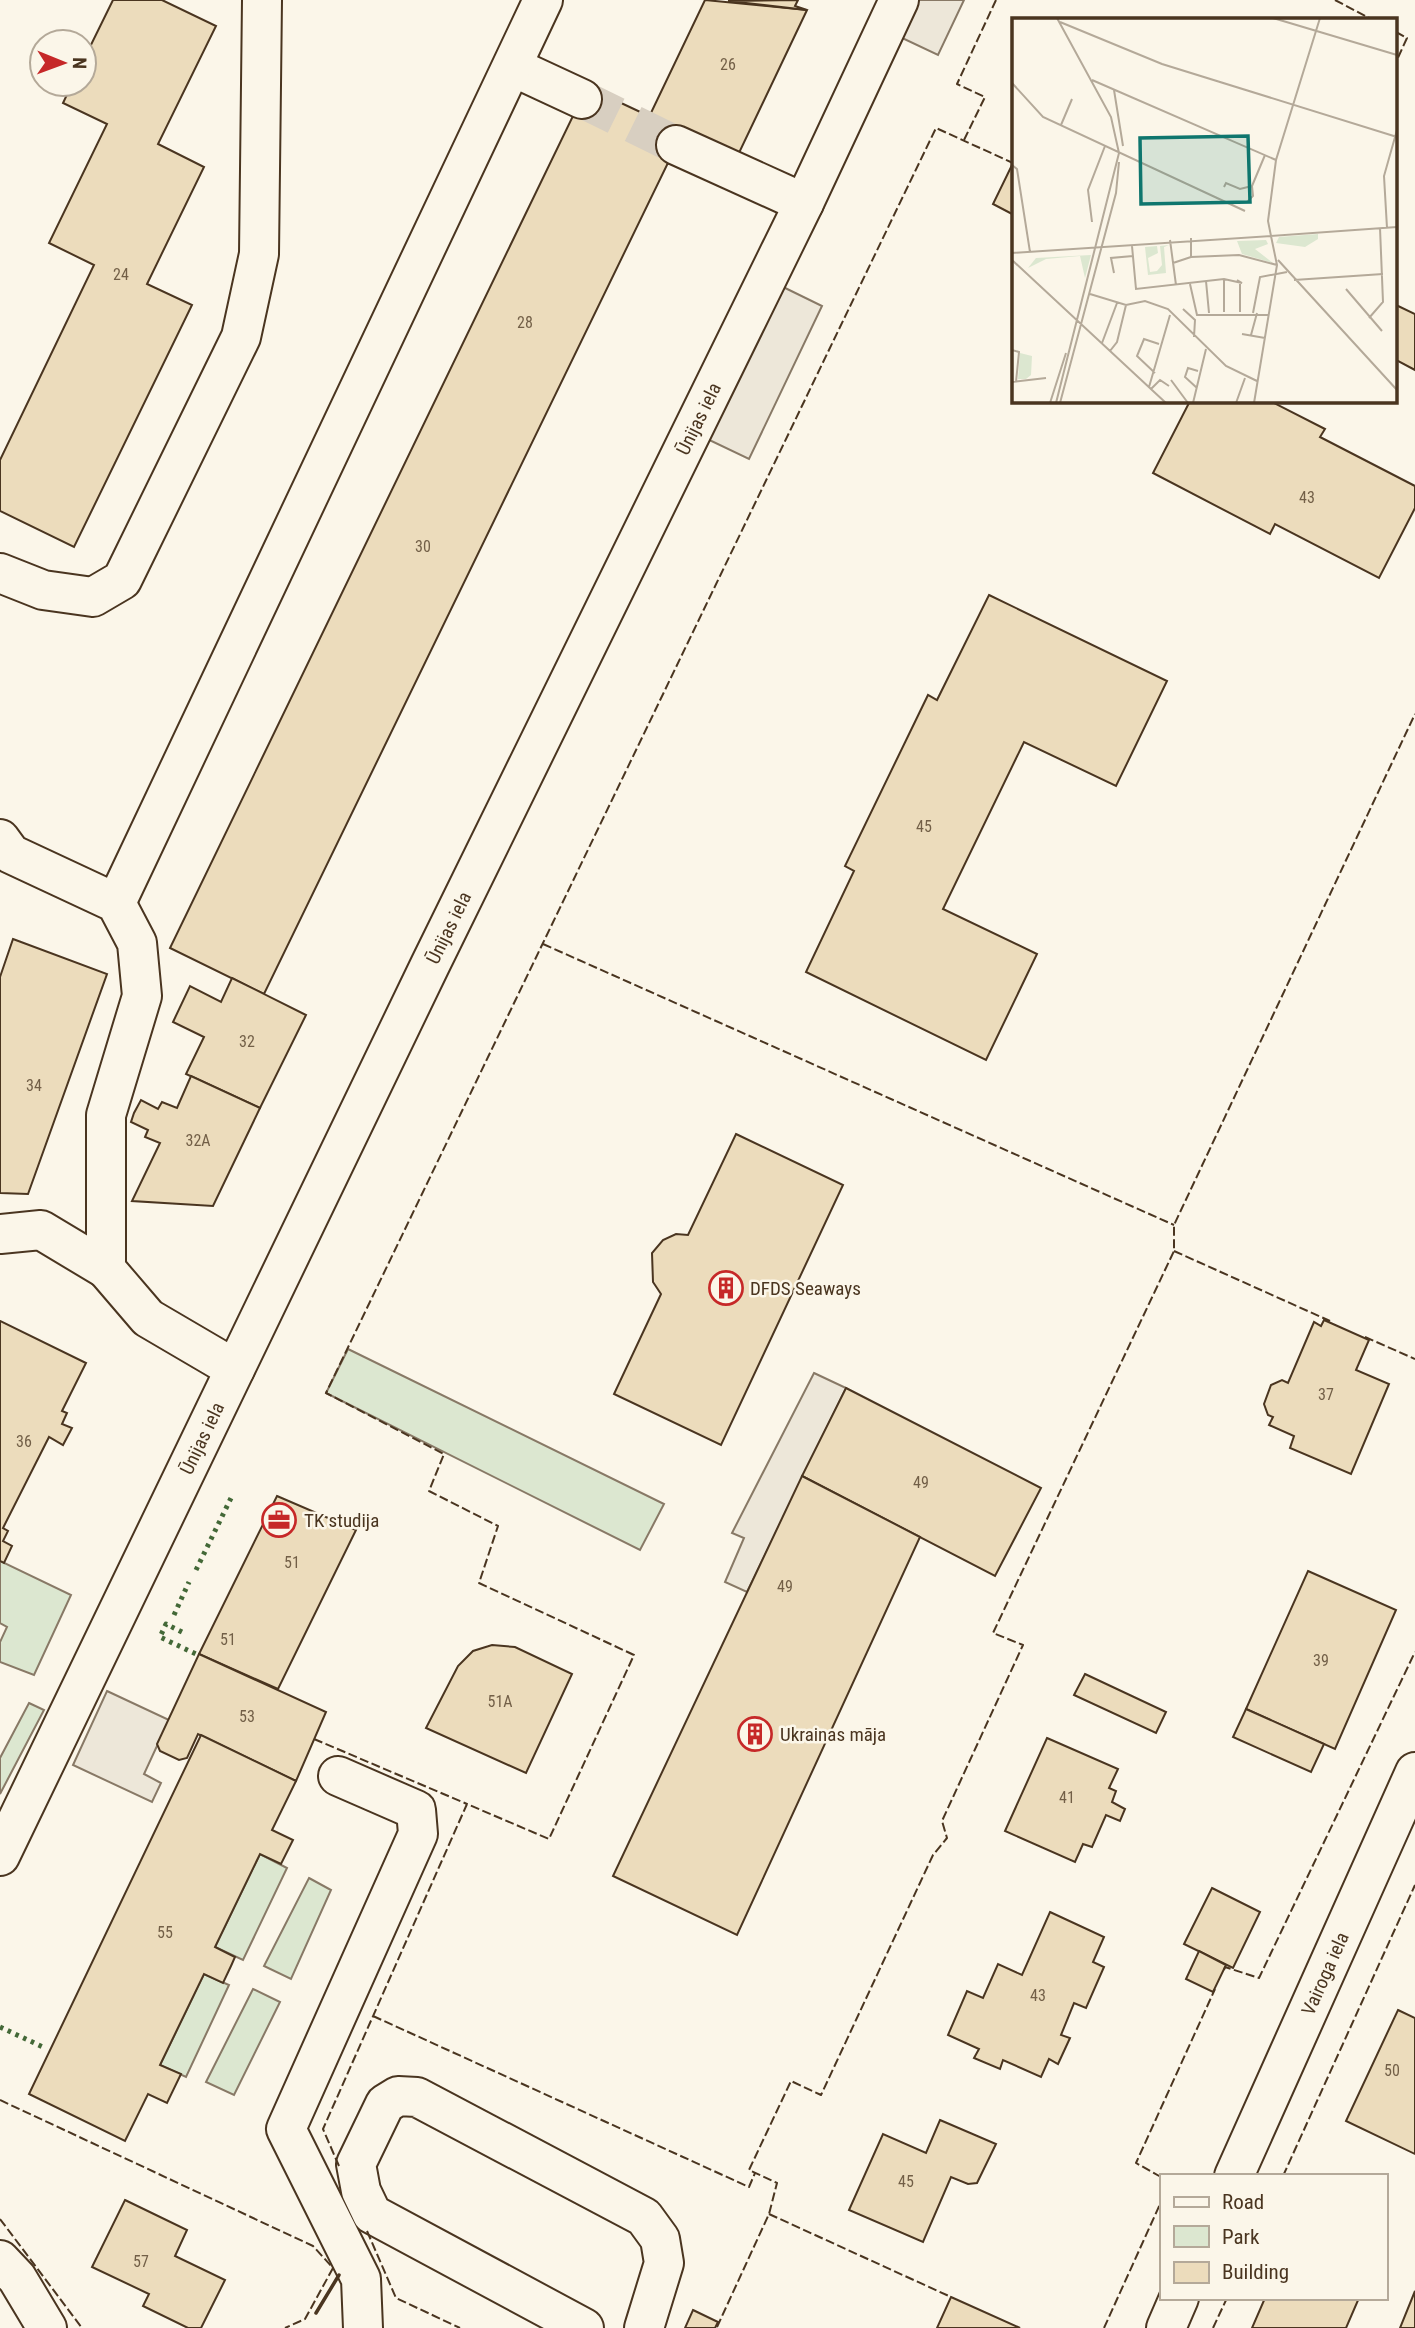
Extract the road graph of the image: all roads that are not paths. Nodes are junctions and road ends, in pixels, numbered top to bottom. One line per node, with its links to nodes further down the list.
1 (262, 0): 8 (street)
2 (543, 0): 4 (street)
3 (899, 0): 7 (street, Ūnijas iela)
4 (513, 67): 5 (street); 10 (street)
5 (582, 99)
6 (676, 145): 7 (street)
7 (804, 203): 13 (street, Ūnijas iela)
8 (0, 573)
9 (4, 853): 10 (street)
10 (116, 903): 12 (street)
11 (0, 1234): 12 (street)
12 (106, 1269): 13 (street)
13 (235, 1368): 16 (street, Ūnijas iela)
14 (1415, 1772): 17 (street, Vairoga iela)
15 (338, 1776): 21 (street)
16 (0, 1856)
17 (1235, 2174)
18 (8, 2269): 20 (street)
19 (1178, 2300): 24 (street)
20 (47, 2328)
21 (363, 2328)
22 (584, 2328): 23 (street)
23 (644, 2328)
24 (1166, 2328)

